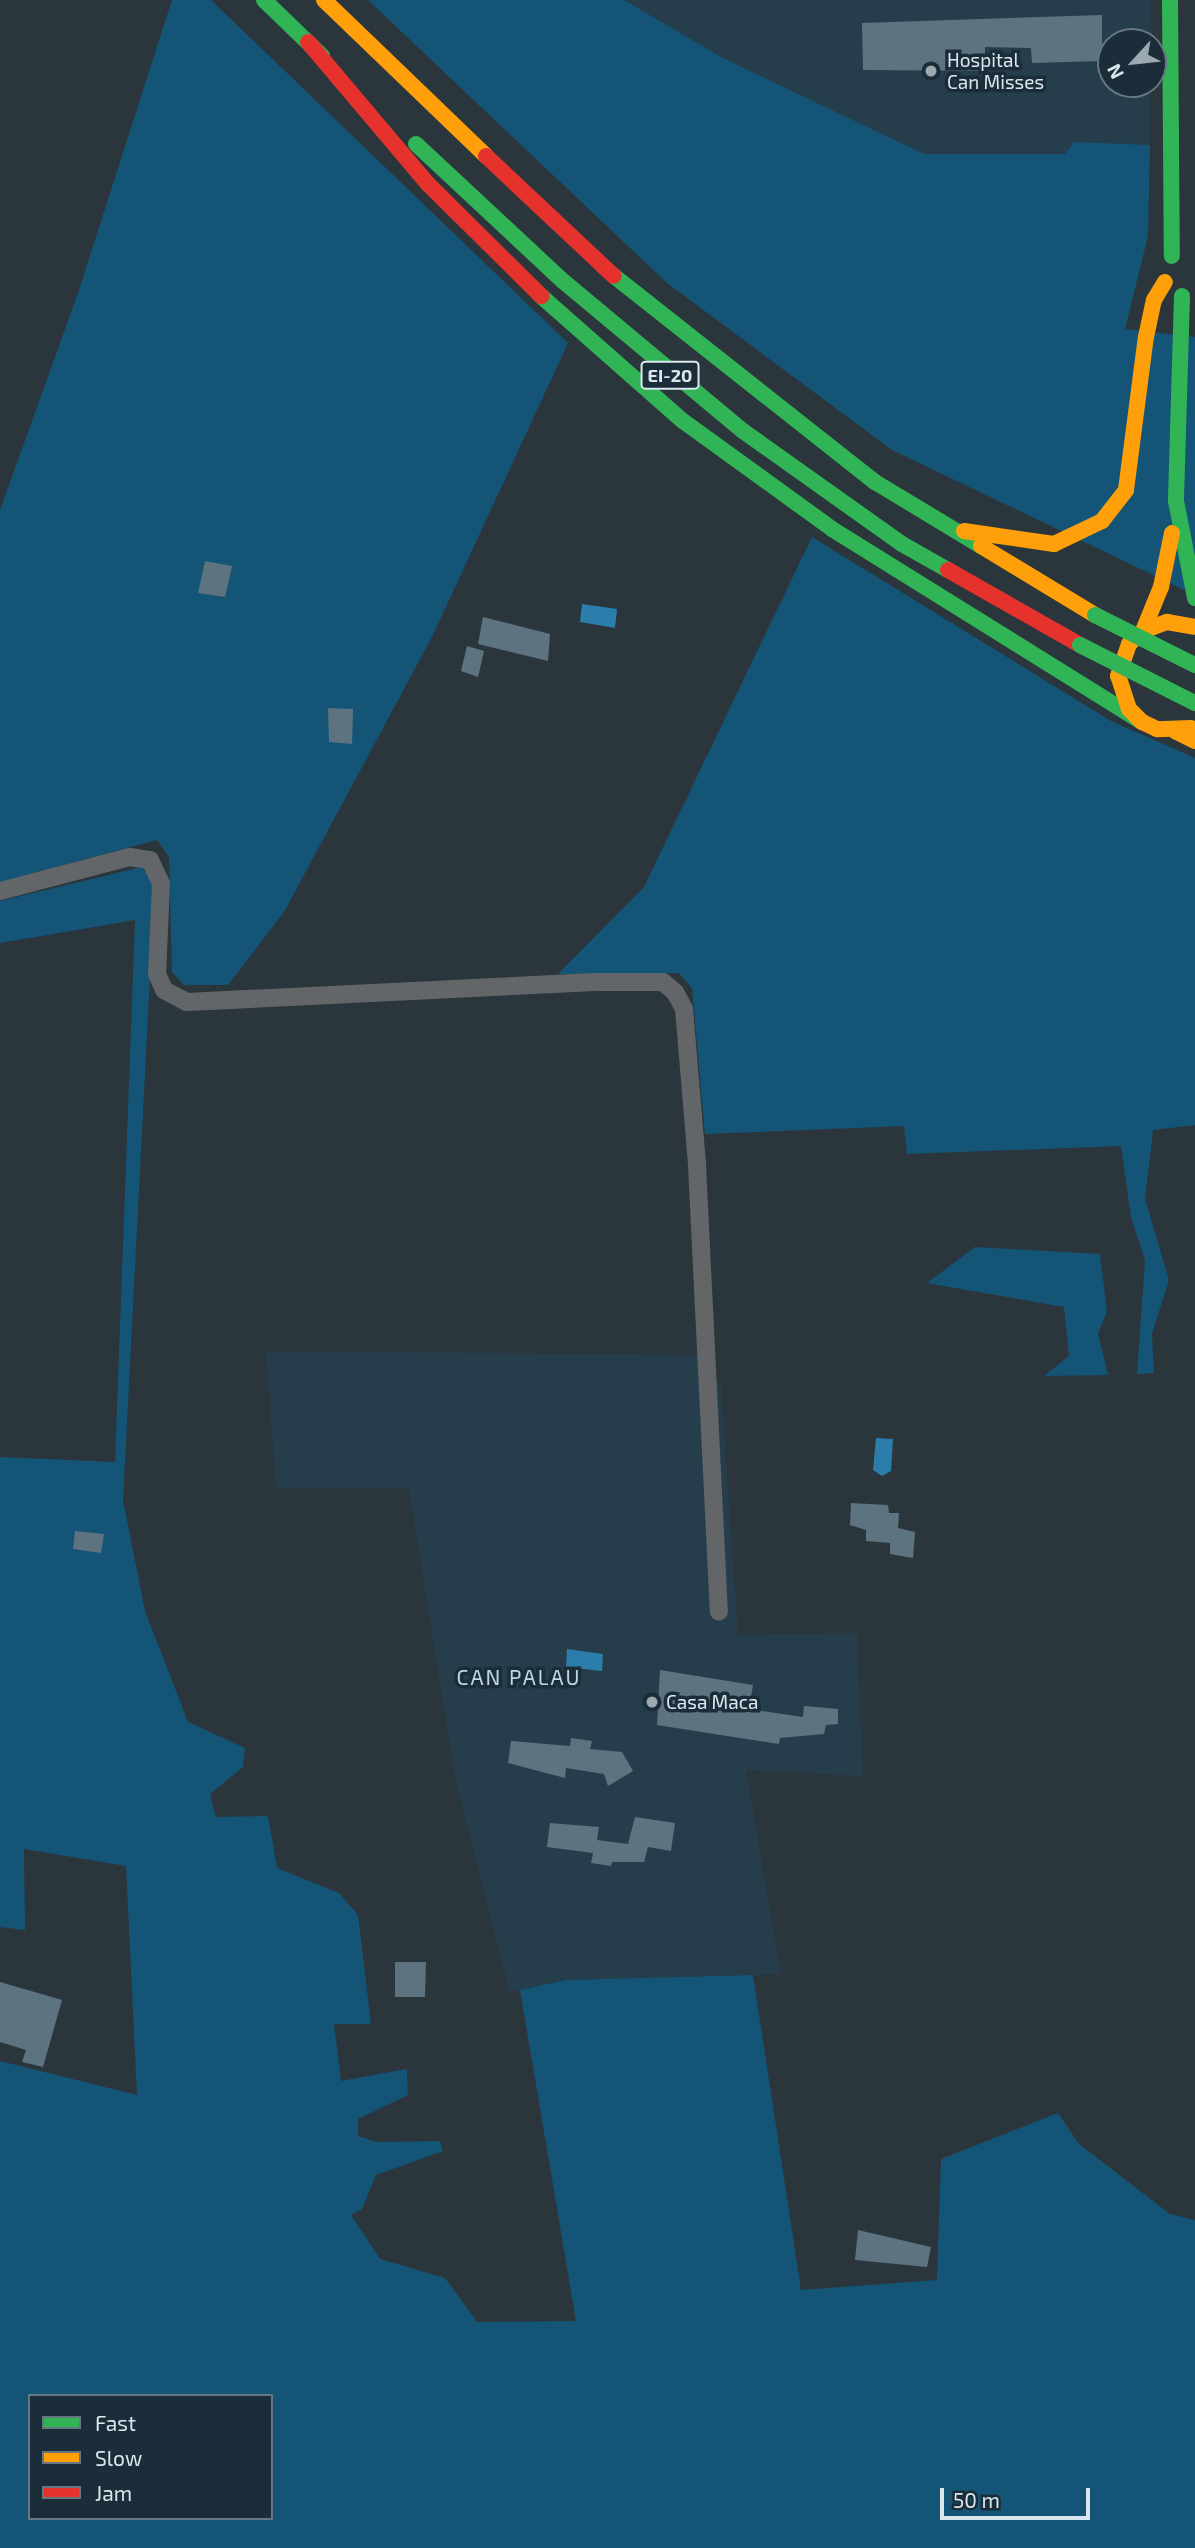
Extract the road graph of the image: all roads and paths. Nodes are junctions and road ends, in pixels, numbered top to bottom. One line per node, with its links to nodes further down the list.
1 (264, 0): 4 (main road, EI-20)
2 (324, 0): 10 (main road, EI-20)
3 (1170, 0): 6 (main road)
4 (308, 42): 15 (main road, EI-20, bridge); 16 (main road)
5 (1192, 252): 6 (main road)
6 (1172, 256): 7 (main road)
7 (1165, 282): 8 (main road); 10 (main road)
8 (1189, 295): 9 (main road)
9 (1176, 501): 11 (main road); 13 (main road)
10 (943, 527): 14 (main road, EI-20, bridge)
11 (1195, 598)
12 (1195, 627): 13 (main road)
13 (1143, 631): 16 (main road)
14 (1195, 665)
15 (1195, 703)
16 (1142, 722): 18 (main road)
17 (1195, 727): 18 (main road)
18 (1175, 731): 19 (main road)
19 (1195, 741)
20 (0, 891): 21 (street)
21 (719, 1611)

